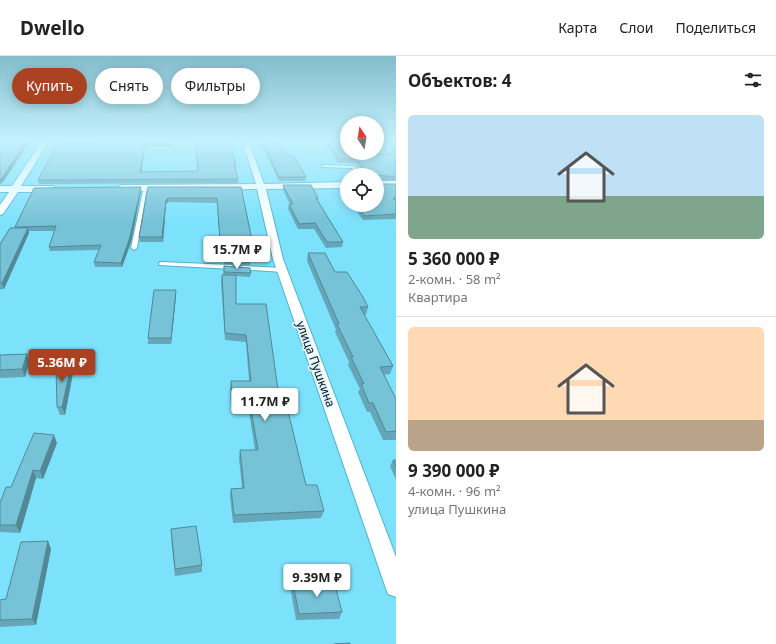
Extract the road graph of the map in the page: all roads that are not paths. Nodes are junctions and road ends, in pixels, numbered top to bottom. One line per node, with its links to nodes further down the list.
1 (29, 167): 11 (street)
2 (255, 167): 6 (street, улица Пушкина)
3 (384, 184): 4 (street)
4 (396, 184)
5 (340, 185): 6 (street)
6 (261, 186): 7 (street); 15 (street, улица Пушкина)
7 (145, 187): 9 (street); 13 (lane)
8 (61, 188): 11 (street)
9 (115, 188)
10 (0, 189): 11 (street)
11 (14, 189): 12 (street)
12 (0, 212)
13 (134, 248)
14 (161, 264): 15 (lane)
15 (282, 270): 16 (street, улица Пушкина)
16 (396, 586)

